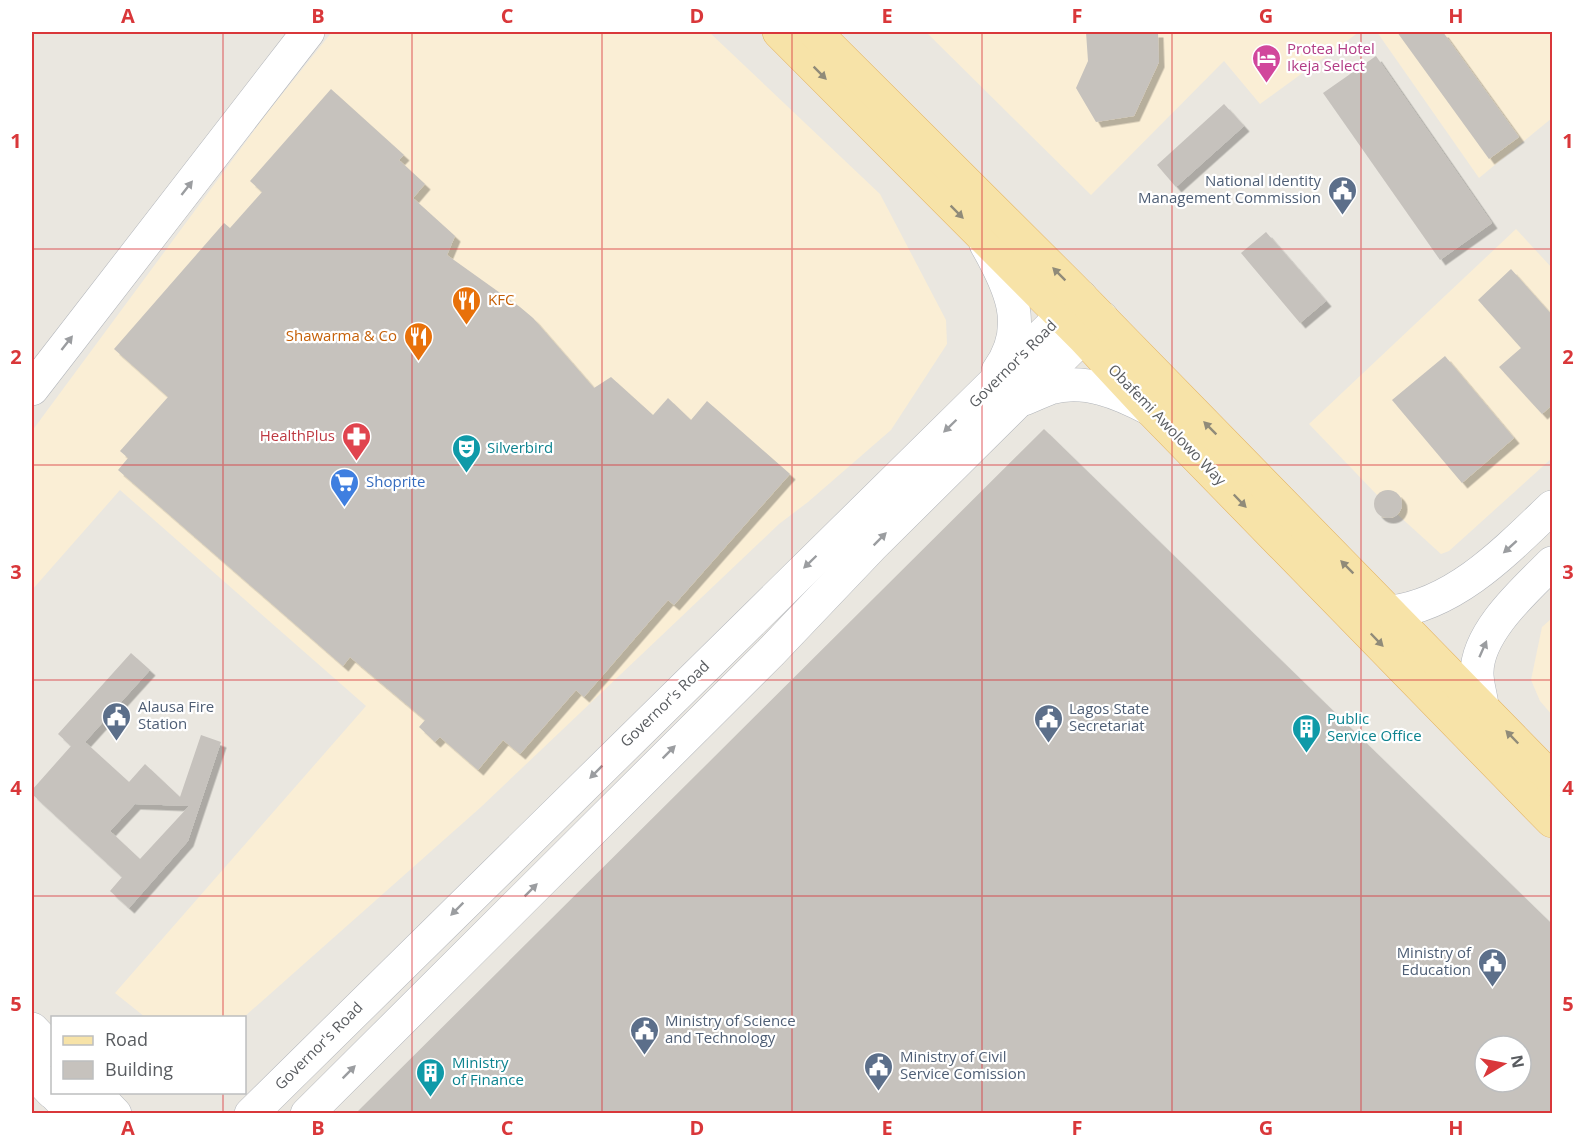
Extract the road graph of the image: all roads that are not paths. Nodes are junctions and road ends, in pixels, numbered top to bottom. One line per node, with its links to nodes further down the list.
1 (308, 32): 6 (street, one-way to 1)
2 (778, 32): 4 (main road, Obafemi Awolowo Way, one-way to 4)
3 (815, 32): 5 (main road, Obafemi Awolowo Way, one-way to 3)
4 (980, 235): 5 (main road, Obafemi Awolowo Way); 7 (street)
5 (1082, 317): 7 (street, Governor's Road); 8 (street, Governor's Road); 9 (main road, Obafemi Awolowo Way); 12 (main road, Obafemi Awolowo Way, one-way to 5)
6 (32, 389)
7 (981, 396): 24 (street, Governor's Road, one-way to 24)
8 (1017, 402): 9 (street); 25 (street, Governor's Road, one-way to 8)
9 (1150, 409): 15 (main road, Obafemi Awolowo Way, one-way to 15)
10 (1549, 518): 12 (street, one-way to 12)
11 (1552, 563): 13 (street, one-way to 11)
12 (1391, 612): 13 (main road, Obafemi Awolowo Way)
13 (1482, 706): 14 (main road, Obafemi Awolowo Way, one-way to 13)
14 (1552, 779)
15 (1552, 821)
16 (32, 1029): 17 (street)
17 (51, 1049)
18 (32, 1071): 19 (street)
19 (51, 1090)
20 (55, 1094): 22 (street)
21 (96, 1094): 23 (street)
22 (74, 1113)
23 (116, 1113)
24 (251, 1113)
25 (307, 1113)

